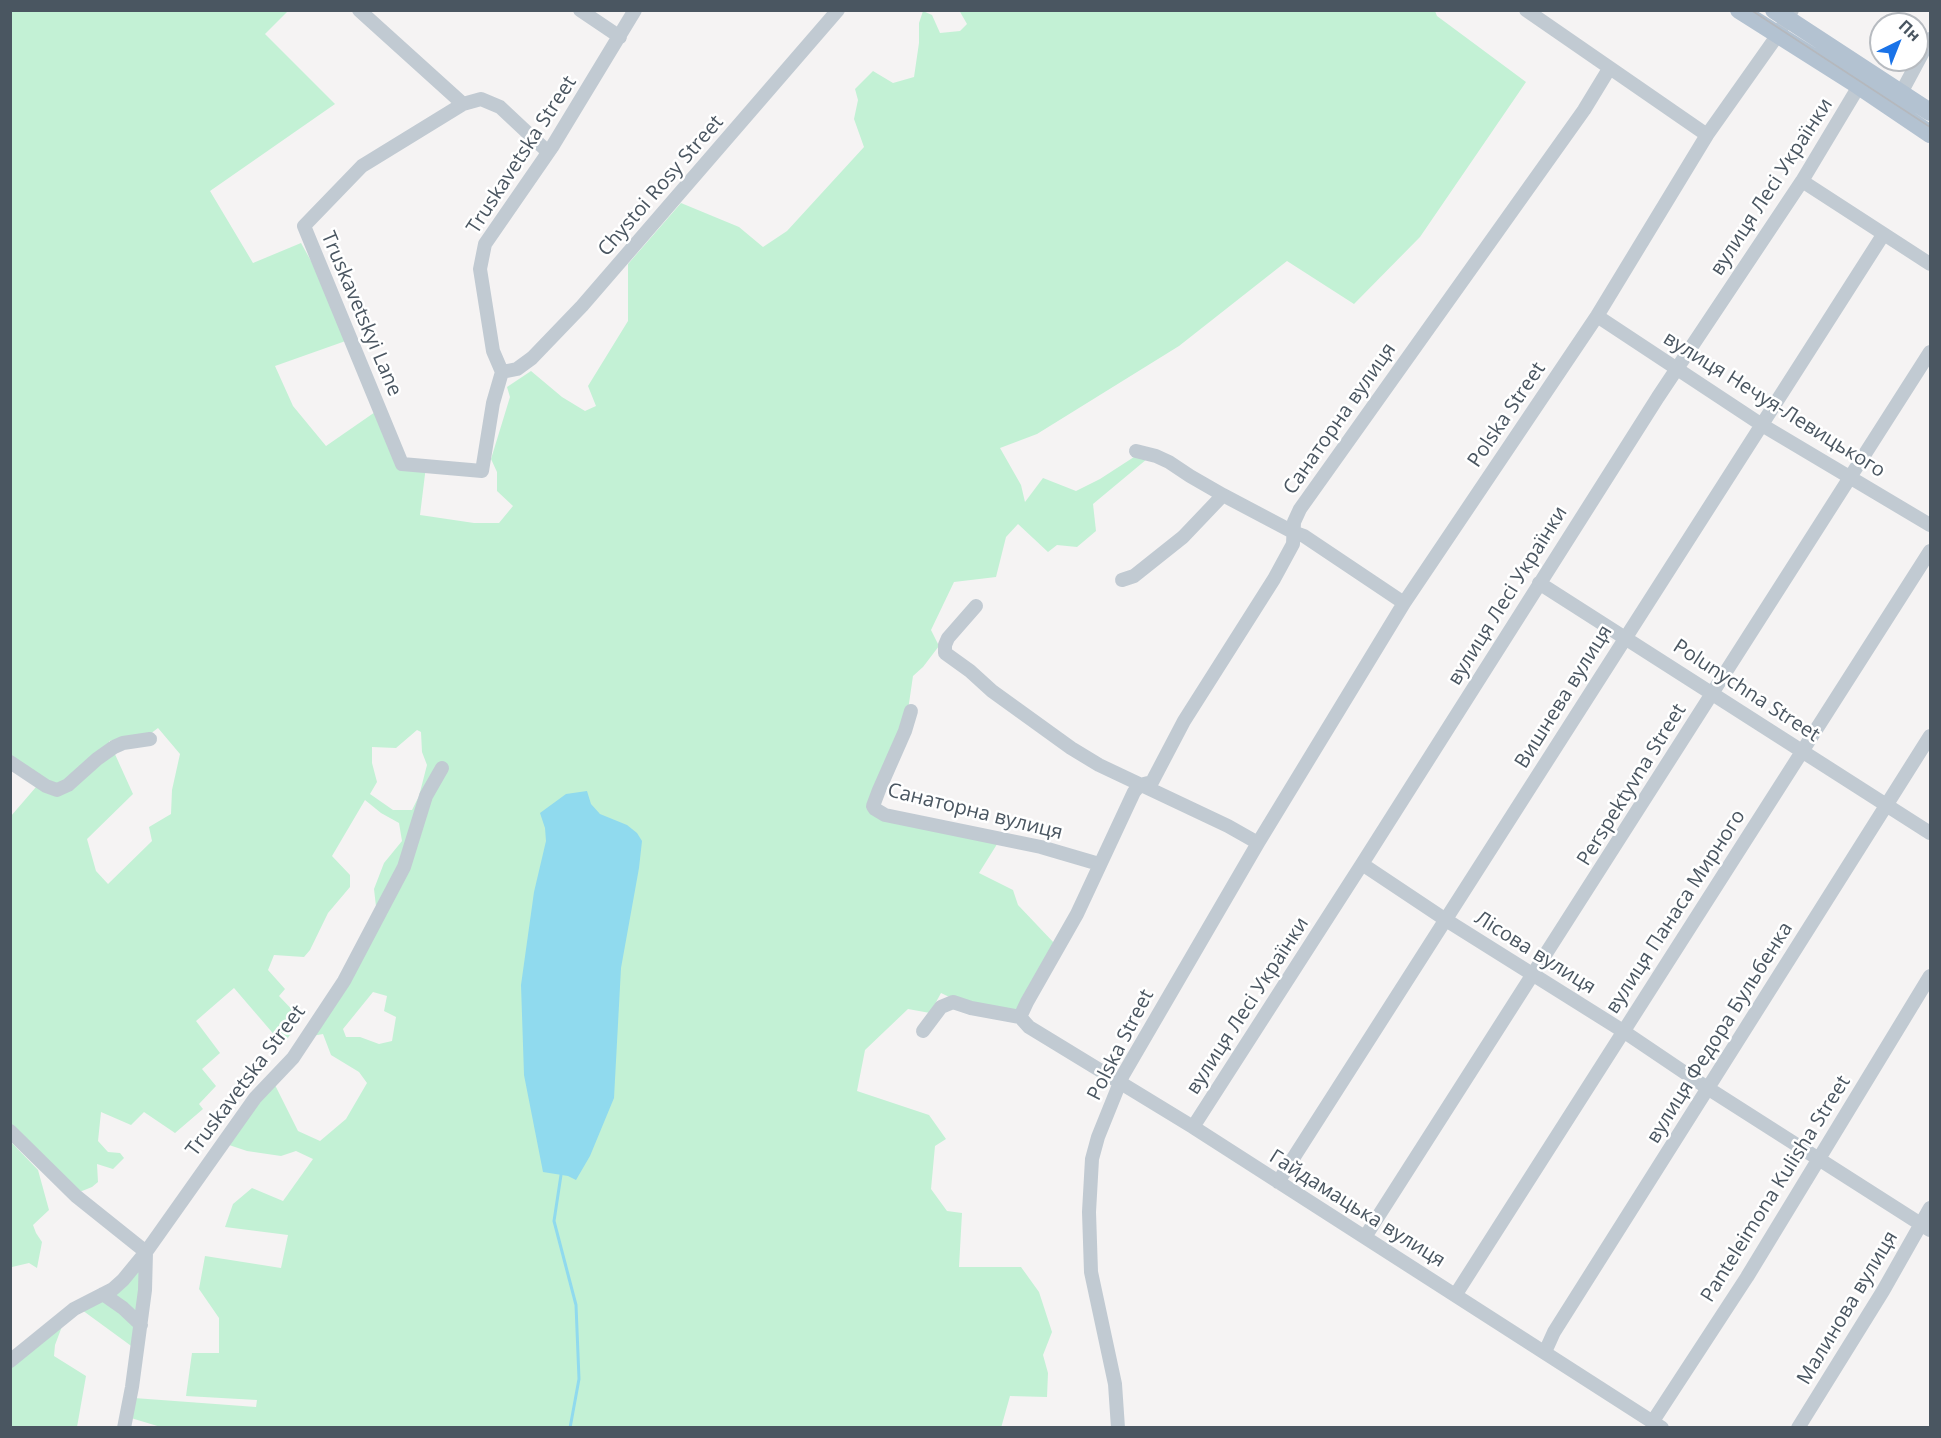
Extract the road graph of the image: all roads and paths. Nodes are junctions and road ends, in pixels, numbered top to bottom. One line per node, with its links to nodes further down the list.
1 (359, 10): 14 (street)
2 (580, 10): 8 (street)
3 (635, 10): 8 (street, Truskavetska Street)
4 (838, 10): 25 (street, Chystoi Rosy Street)
5 (1526, 10): 11 (street)
6 (1739, 10): 9 (main road)
7 (1784, 14): 9 (street, Polska Street); 13 (main road)
8 (620, 36): 18 (street, Truskavetska Street)
9 (1777, 36): 12 (main road); 17 (street, Polska Street)
10 (1930, 39): 13 (street)
11 (1609, 69): 17 (street); 31 (street, Санаторна вулиця)
12 (1859, 86): 16 (main road); 19 (street, вулиця Лесі Українки)
13 (1901, 93): 15 (main road)
14 (463, 104): 18 (street); 25 (street, Truskavetskyi Lane)
15 (1930, 112)
16 (1930, 134)
17 (1707, 135): 22 (street, Polska Street)
18 (548, 152): 25 (street, Truskavetska Street)
19 (1802, 181): 20 (street); 24 (street, вулиця Лесі Українки)
20 (1883, 235): 21 (street); 26 (street, Вишнева вулиця)
21 (1930, 264)
22 (1597, 316): 24 (street, вулиця Нечуя-Левицького); 35 (street, Polska Street)
23 (1930, 352): 28 (street, Perspektyvna Street)
24 (1677, 368): 26 (street, вулиця Нечуя-Левицького); 34 (street, вулиця Лесі Українки)
25 (502, 372)
26 (1762, 425): 28 (street, вулиця Нечуя-Левицького); 37 (street, Вишнева вулиця)
27 (1136, 451): 29 (street)
28 (1850, 477): 30 (street, вулиця Нечуя-Левицького); 38 (street, Perspektyvna Street)
29 (1223, 495): 31 (street); 33 (street)
30 (1930, 525)
31 (1293, 532): 35 (street); 45 (street, Санаторна вулиця)
32 (1930, 551): 42 (street, вулиця Панаса Мирного)
33 (1122, 580)
34 (1539, 583): 37 (street, Polunychna Street); 50 (street, вулиця Лесі Українки)
35 (1404, 603): 48 (street, Polska Street)
36 (976, 606): 45 (street)
37 (1625, 637): 38 (street, Polunychna Street); 51 (street, Вишнева вулиця)
38 (1714, 693): 42 (street, Polunychna Street); 52 (street, Perspektyvna Street)
39 (911, 711): 49 (street, Санаторна вулиця)
40 (1930, 736): 46 (street, вулиця Федора Бульбенка)
41 (150, 739): 43 (street)
42 (1803, 751): 46 (street, Polunychna Street); 56 (street, вулиця Панаса Мирного)
43 (10, 762)
44 (442, 768): 66 (street, Truskavetska Street)
45 (1140, 785): 48 (street); 49 (street, Санаторна вулиця)
46 (1887, 805): 47 (street, Polunychna Street); 58 (street, вулиця Федора Бульбенка)
47 (1930, 833)
48 (1258, 843): 57 (street, Polska Street)
49 (1099, 864): 54 (street, Санаторна вулиця)
50 (1362, 864): 51 (street, Лісова вулиця); 59 (street, вулиця Лесі Українки)
51 (1446, 920): 52 (street, Лісова вулиця); 62 (street, Вишнева вулиця)
52 (1533, 976): 56 (street, Лісова вулиця); 65 (street, Perspektyvna Street)
53 (1930, 976): 61 (street, Panteleimona Kulisha Street)
54 (1025, 1022): 55 (street); 57 (street, Гайдамацька вулиця)
55 (923, 1031)
56 (1623, 1031): 58 (street, Лісова вулиця); 68 (street, вулиця Панаса Мирного)
57 (1120, 1083): 59 (street, Гайдамацька вулиця); 74 (street, Polska Street)
58 (1709, 1089): 61 (street, Лісова вулиця); 70 (street, вулиця Федора Бульбенка)
59 (1192, 1127): 62 (street, Гайдамацька вулиця)
60 (10, 1131): 66 (street)
61 (1820, 1159): 64 (street, Лісова вулиця); 72 (street, Panteleimona Kulisha Street)
62 (1278, 1182): 65 (street, Гайдамацька вулиця)
63 (1930, 1208): 64 (street, Малинова вулиця)
64 (1926, 1227): 75 (street, Малинова вулиця)
65 (1365, 1237): 68 (street, Гайдамацька вулиця)
66 (146, 1252): 67 (street, Truskavetska Street); 69 (street)
67 (103, 1294): 69 (street); 71 (street, Truskavetska Street)
68 (1456, 1294): 70 (street, Гайдамацька вулиця)
69 (141, 1325): 73 (street)
70 (1545, 1352): 72 (street, Гайдамацька вулиця)
71 (10, 1361)
72 (1657, 1424)
73 (124, 1428)
74 (1118, 1428)
75 (1798, 1428)

